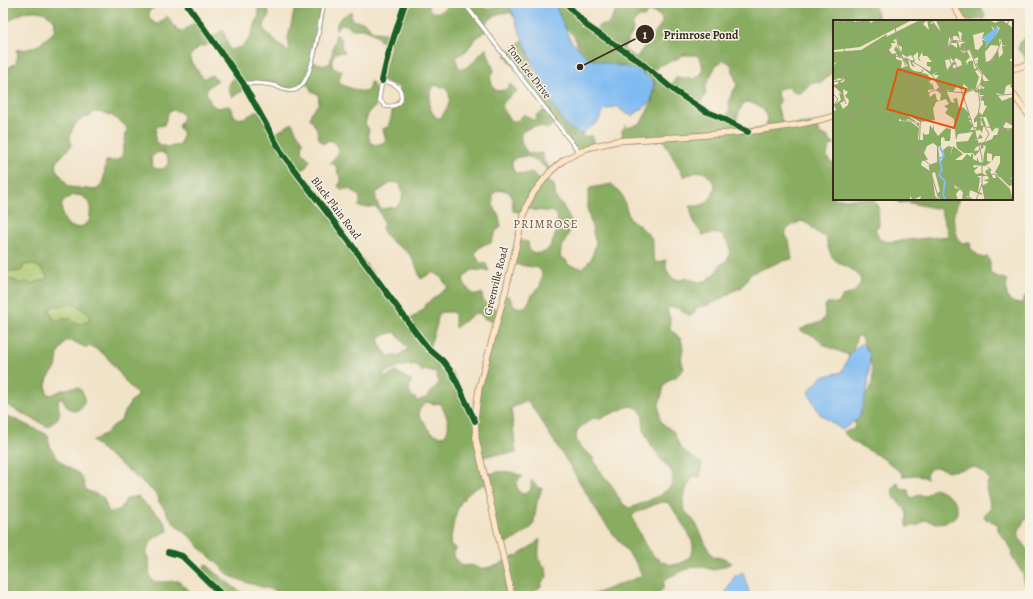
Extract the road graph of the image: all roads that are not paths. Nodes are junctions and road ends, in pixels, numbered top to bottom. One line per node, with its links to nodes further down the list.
1 (186, 3): 11 (street, Black Plain Road)
2 (324, 3): 11 (street)
3 (405, 3): 10 (street)
4 (464, 3): 16 (street, Tom Lee Drive)
5 (566, 3): 15 (street)
6 (952, 3): 7 (main road)
7 (962, 20)
8 (1030, 64): 9 (main road)
9 (1013, 69)
10 (382, 81): 10 (street)
11 (243, 82): 17 (street, Black Plain Road)
12 (1013, 94): 14 (main road)
13 (833, 116): 15 (main road, Greenville Road)
14 (1030, 117)
15 (748, 132): 16 (main road, Greenville Road)
16 (579, 152): 17 (main road, Greenville Road)
17 (475, 421): 20 (main road, Greenville Road)
18 (168, 552): 19 (street)
19 (223, 596)
20 (512, 596)

